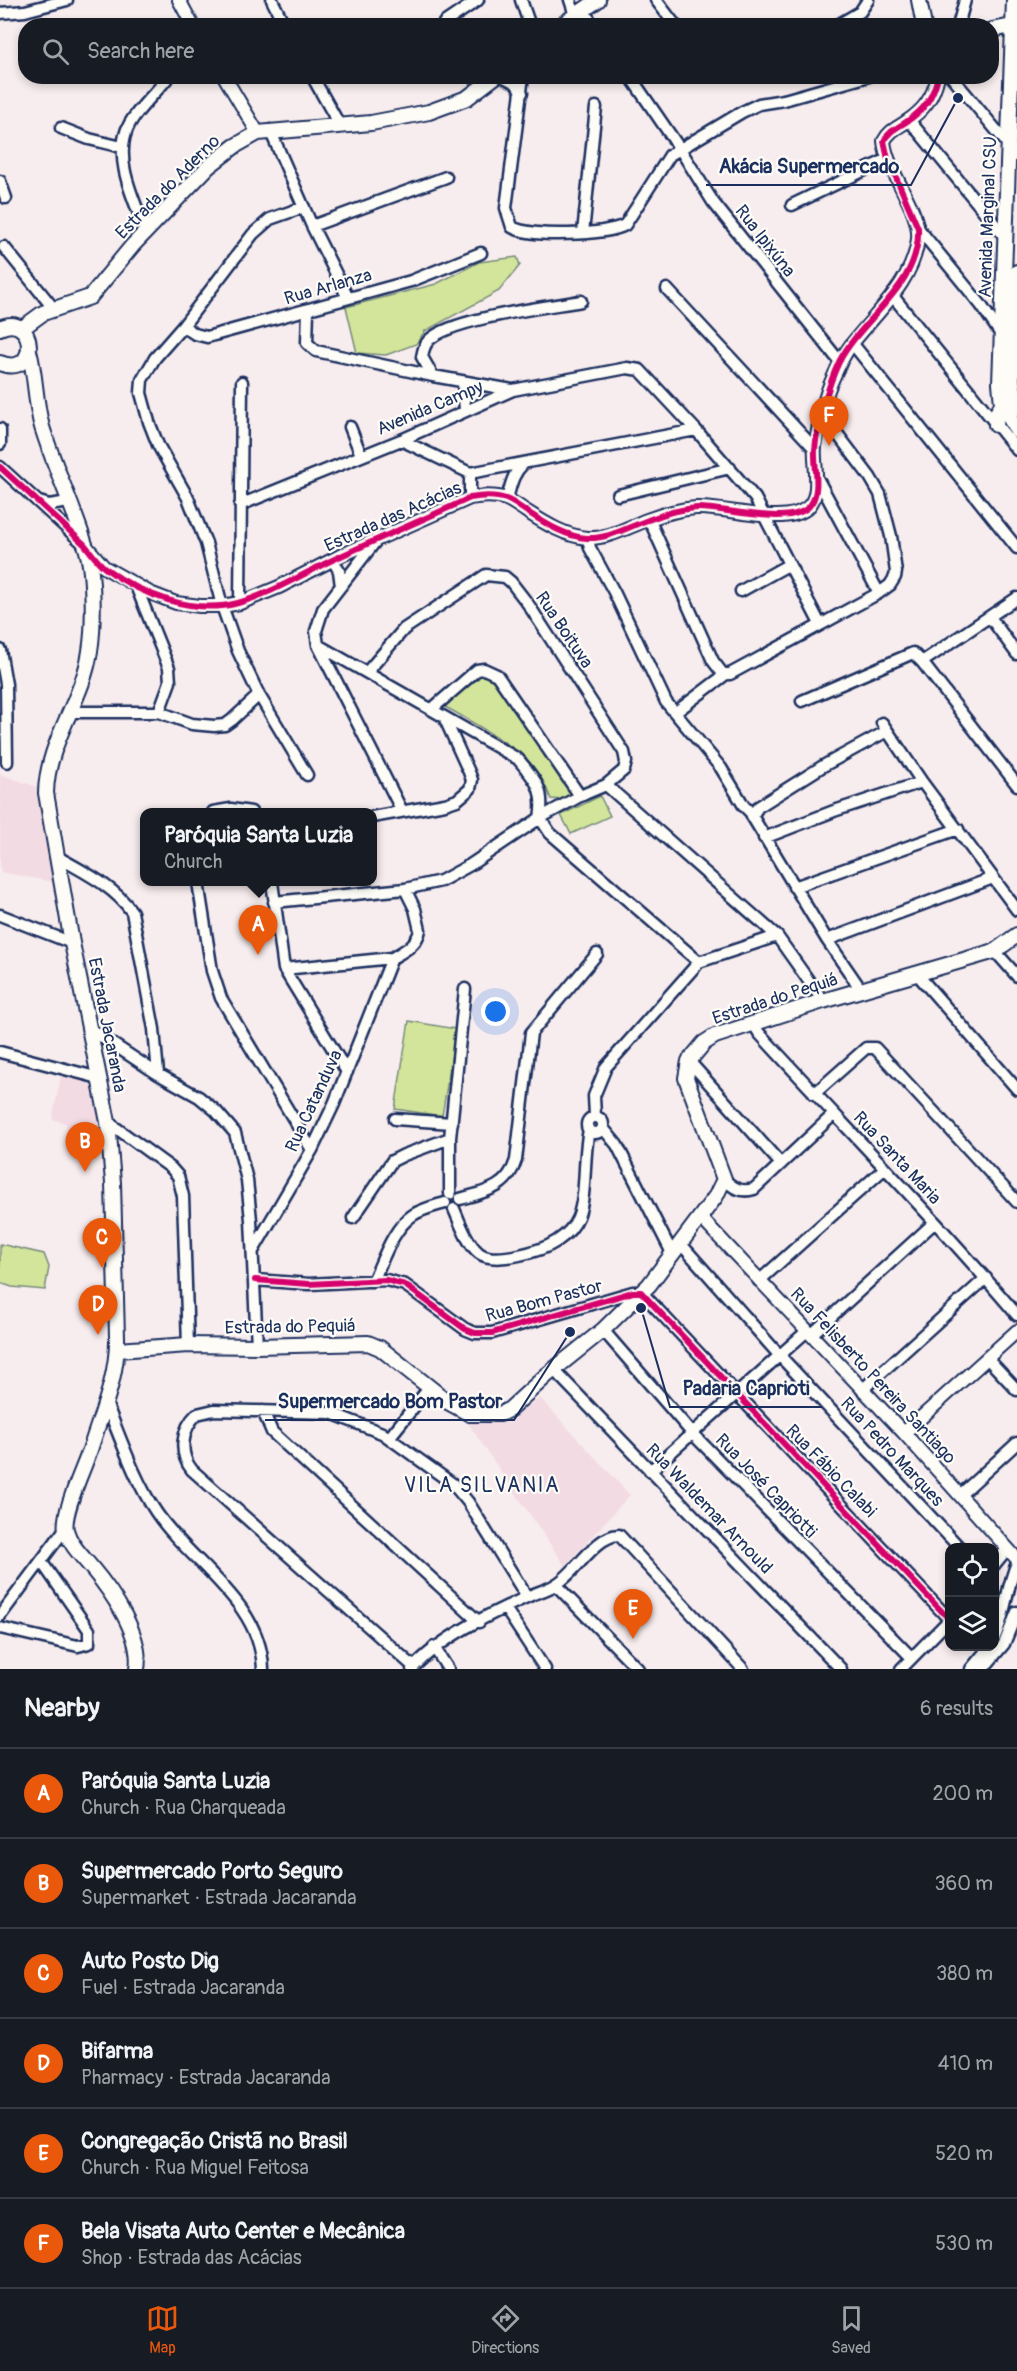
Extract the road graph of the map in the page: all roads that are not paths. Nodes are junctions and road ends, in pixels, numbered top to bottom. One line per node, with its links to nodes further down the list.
1 (67, 0): 14 (street)
2 (179, 0): 15 (street)
3 (272, 0): 16 (street)
4 (478, 0): 17 (street)
5 (521, 0): 18 (street)
6 (570, 0): 13 (street)
7 (598, 0): 13 (main road)
8 (657, 0): 21 (street)
9 (868, 0): 22 (street)
10 (919, 0): 23 (main road)
11 (965, 0): 24 (street)
12 (1014, 0): 25 (main road, Avenida Marginal CSU)
13 (579, 12): 19 (main road); 20 (street)
14 (0, 13)
15 (189, 18)
16 (281, 18)
17 (451, 18)
18 (527, 18)
19 (571, 18)
20 (585, 18)
21 (670, 18)
22 (850, 18)
23 (922, 18)
24 (960, 18)
25 (1014, 25): 26 (main road); 45 (main road, Avenida Marginal CSU)
26 (999, 28)
27 (163, 84): 43 (street)
28 (230, 84): 42 (street)
29 (316, 84): 40 (street)
30 (485, 84): 40 (main road, Estrada do Aderno)
31 (517, 84): 37 (street)
32 (523, 84): 37 (street)
33 (635, 84): 44 (street, Rua Ipixúna)
34 (841, 84): 44 (street)
35 (936, 84): 39 (street)
36 (958, 84): 45 (street)
37 (522, 94): 56 (street)
38 (596, 107): 56 (street)
39 (909, 120): 46 (street); 57 (street)
40 (340, 126): 42 (main road, Estrada do Aderno)
41 (62, 128): 43 (street)
42 (264, 131): 51 (street); 55 (main road, Estrada do Aderno)
43 (122, 147): 55 (street)
44 (680, 149): 56 (street); 76 (street, Rua Ipixúna)
45 (1013, 149): 52 (main road, Avenida Marginal CSU)
46 (888, 159): 50 (street); 54 (street)
47 (446, 177): 53 (street)
48 (0, 181): 49 (street)
49 (6, 198)
50 (792, 205)
51 (304, 207): 53 (street); 70 (street)
52 (1012, 219): 57 (main road, Avenida Marginal CSU)
53 (312, 226): 63 (street)
54 (918, 228): 62 (street, Estrada das Acácias); 66 (street)
55 (146, 231): 67 (main road, Estrada do Aderno)
56 (583, 233)
57 (1006, 238): 69 (main road, Avenida Marginal CSU)
58 (4, 247): 67 (street)
59 (481, 252): 63 (street, Rua Arlanza)
60 (1017, 272): 64 (main road, Avenida Marginal CSU)
61 (667, 289): 94 (street)
62 (892, 295): 74 (street, Estrada das Acácias); 87 (street)
63 (348, 298): 68 (street, Rua Arlanza)
64 (1016, 298): 69 (main road, Avenida Marginal CSU)
65 (581, 301): 78 (street)
66 (981, 305): 69 (street); 73 (street)
67 (54, 309): 72 (main road, Estrada do Aderno)
68 (308, 310): 70 (street, Rua Arlanza); 78 (street)
69 (1009, 314): 73 (main road, Avenida Marginal CSU); 84 (main road, Avenida Marginal CSU)
70 (183, 326): 122 (street)
71 (0, 328): 72 (main road)
72 (21, 328): 75 (main road, Estrada Jacaranda)
73 (1002, 336): 83 (main road, Avenida Marginal CSU)
74 (852, 343): 76 (street, Estrada das Acácias); 113 (street)
75 (30, 351): 77 (main road); 81 (main road, Estrada Jacaranda)
76 (840, 362): 86 (street, Estrada das Acácias)
77 (3, 365): 81 (main road)
78 (434, 376): 80 (street)
79 (242, 382): 107 (street)
80 (463, 382): 82 (street); 85 (street)
81 (35, 386): 106 (main road, Estrada Jacaranda)
82 (513, 390): 85 (street, Avenida Campy); 90 (street, Avenida Campy)
83 (1002, 404): 87 (main road); 91 (main road, Avenida Marginal CSU)
84 (1017, 408)
85 (465, 411): 92 (street, Avenida Campy)
86 (823, 415): 94 (street, Estrada das Acácias); 119 (street)
87 (996, 425): 95 (street)
88 (350, 427): 96 (street)
89 (0, 429): 93 (street)
90 (696, 430): 97 (street); 99 (street)
91 (1017, 431)
92 (401, 440): 96 (street, Avenida Campy); 100 (street)
93 (0, 444)
94 (815, 449): 101 (street, Estrada das Acácias)
95 (1017, 450)
96 (361, 455): 107 (street, Avenida Campy)
97 (525, 463): 100 (street); 104 (street)
98 (0, 467): 105 (street)
99 (730, 468): 102 (street); 108 (street)
100 (470, 473): 103 (street)
101 (816, 476): 108 (street, Estrada das Acácias); 119 (street)
102 (618, 495)
103 (470, 498): 104 (street, Estrada das Acácias); 111 (street, Estrada das Acácias)
104 (507, 499): 110 (street, Estrada das Acácias)
105 (35, 501): 106 (street); 112 (street)
106 (69, 502): 112 (main road, Estrada Jacaranda)
107 (240, 505): 121 (street)
108 (764, 515): 109 (street, Estrada das Acácias); 115 (street)
109 (649, 519): 110 (street, Estrada das Acácias); 130 (street)
110 (588, 538): 136 (street)
111 (375, 542): 114 (street, Estrada das Acácias); 117 (street)
112 (85, 545): 116 (street, Estrada das Acácias); 134 (main road, Estrada Jacaranda)
113 (1017, 549)
114 (333, 560): 117 (street); 121 (street, Estrada das Acácias)
115 (788, 565): 118 (street); 124 (street)
116 (136, 586): 122 (street, Estrada das Acácias); 135 (street)
117 (341, 586): 125 (street)
118 (741, 591)
119 (879, 593): 124 (street)
120 (1017, 598): 123 (street)
121 (240, 603): 122 (street, Estrada das Acácias)
122 (222, 606): 131 (street)
123 (990, 617): 127 (street); 128 (street)
124 (820, 624): 130 (street)
125 (318, 645): 129 (street); 147 (street)
126 (0, 650): 140 (street)
127 (1017, 654)
128 (922, 662): 132 (street); 144 (street)
129 (367, 672): 133 (street); 143 (street, Rua Boituva)
130 (728, 674): 136 (street)
131 (259, 695): 135 (street); 141 (street)
132 (802, 701)
133 (432, 709): 137 (street); 145 (street)
134 (70, 712): 135 (street); 152 (main road, Estrada Jacaranda)
135 (159, 712)
136 (676, 712): 146 (street)
137 (444, 716): 138 (street); 139 (street)
138 (473, 732): 139 (street); 149 (street)
139 (459, 749): 147 (street)
140 (8, 762)
141 (307, 775)
142 (922, 782): 146 (street); 150 (street); 151 (street)
143 (606, 785): 145 (street, Rua Boituva); 162 (street)
144 (1017, 785)
145 (580, 796): 149 (street, Rua Boituva)
146 (755, 810): 151 (street)
147 (402, 811): 148 (street)
148 (377, 816)
149 (540, 818): 157 (street, Rua Boituva); 168 (street)
150 (958, 829): 153 (street); 156 (street)
151 (764, 838): 156 (street)
152 (57, 856): 164 (main road, Estrada Jacaranda); 180 (street)
153 (993, 878): 159 (street); 163 (street)
154 (199, 886): 192 (street)
155 (272, 886): 158 (street)
156 (794, 887): 163 (street)
157 (405, 889): 158 (street, Rua Boituva); 167 (street)
158 (274, 902): 169 (street)
159 (1017, 910)
160 (0, 915): 164 (street)
161 (1017, 935): 165 (main road, Estrada do Pequiá)
162 (777, 936): 168 (street); 174 (street)
163 (827, 940): 173 (street)
164 (72, 943): 176 (main road, Estrada Jacaranda)
165 (995, 951): 170 (main road, Estrada do Pequiá); 171 (street)
166 (597, 954): 196 (street)
167 (393, 958): 169 (street); 179 (street, Rua Catanduva)
168 (699, 962): 185 (street)
169 (284, 969): 179 (street)
170 (917, 974): 173 (main road, Estrada do Pequiá); 182 (street)
171 (1017, 976)
172 (465, 989): 188 (street)
173 (862, 991): 174 (main road, Estrada do Pequiá)
174 (823, 1001): 175 (main road, Estrada do Pequiá)
175 (753, 1023): 178 (main road, Estrada do Pequiá); 183 (street, Rua Santa Maria)
176 (90, 1029): 180 (street); 181 (main road, Estrada Jacaranda)
177 (0, 1052): 181 (street)
178 (689, 1061): 193 (street); 195 (main road)
179 (347, 1072): 192 (street, Rua Catanduva)
180 (158, 1074): 202 (street)
181 (99, 1078): 187 (main road, Estrada Jacaranda)
182 (1017, 1089)
183 (814, 1094): 184 (street, Rua Santa Maria); 197 (street)
184 (834, 1115): 193 (street); 194 (street, Rua Santa Maria)
185 (595, 1116): 189 (street); 190 (street)
186 (395, 1119): 188 (street)
187 (108, 1122): 212 (street); 214 (main road, Estrada Jacaranda)
188 (452, 1123): 191 (street)
189 (603, 1128): 190 (street); 201 (street, Rua Pedro Marques)
190 (589, 1131): 196 (street)
191 (450, 1138): 196 (street); 198 (street)
192 (312, 1149): 202 (street, Rua Catanduva)
193 (781, 1164): 195 (street)
194 (885, 1168): 200 (street, Rua Santa Maria); 206 (street)
195 (724, 1179): 199 (main road, Estrada do Pequiá)
196 (452, 1201): 205 (street)
197 (1017, 1202)
198 (353, 1218)
199 (701, 1218): 201 (main road, Estrada do Pequiá); 206 (street, Rua Felisberto Pereira Santiago)
200 (935, 1222): 203 (street, Rua Santa Maria); 211 (street)
201 (677, 1250): 207 (main road, Estrada do Pequiá); 215 (street, Rua Pedro Marques)
202 (252, 1251): 204 (street)
203 (986, 1278): 208 (street, Rua Santa Maria); 219 (street)
204 (255, 1280): 205 (street, Rua Bom Pastor); 213 (street)
205 (373, 1281): 207 (street, Rua Bom Pastor)
206 (759, 1281): 211 (street, Rua Felisberto Pereira Santiago)
207 (641, 1292): 209 (main road, Estrada do Pequiá); 221 (street, Rua Fábio Calabi)
208 (1017, 1315)
209 (603, 1330): 217 (main road, Estrada do Pequiá); 224 (street, Rua José Capriotti)
210 (1017, 1331): 216 (street)
211 (809, 1333): 215 (street); 219 (street, Rua Felisberto Pereira Santiago)
212 (188, 1345): 213 (main road, Estrada do Pequiá); 214 (main road, Estrada do Pequiá)
213 (257, 1346): 218 (main road, Estrada do Pequiá)
214 (118, 1350): 222 (main road)
215 (780, 1356): 221 (street); 231 (street, Rua Pedro Marques)
216 (987, 1358): 220 (street); 225 (street)
217 (554, 1370): 218 (main road, Estrada do Pequiá); 228 (street, Rua Waldemar Arnould)
218 (429, 1388): 226 (street)
219 (862, 1390): 225 (street, Rua Felisberto Pereira Santiago)
220 (1017, 1390)
221 (737, 1395): 224 (street); 240 (street, Rua Fábio Calabi)
222 (106, 1403): 230 (main road); 251 (street)
223 (263, 1411): 226 (street); 242 (street); 249 (street)
224 (692, 1433): 228 (street); 248 (street, Rua José Capriotti)
225 (904, 1433): 229 (street, Rua Felisberto Pereira Santiago)
226 (389, 1438): 237 (street)
227 (1017, 1443): 229 (street)
228 (650, 1471): 256 (street, Rua Waldemar Arnould)
229 (960, 1496): 232 (street, Rua Felisberto Pereira Santiago)
230 (66, 1529): 234 (street); 250 (main road)
231 (955, 1543)
232 (1007, 1549): 233 (street); 235 (street, Rua Felisberto Pereira Santiago)
233 (999, 1559)
234 (41, 1561): 241 (street); 244 (street)
235 (1017, 1561): 245 (street)
236 (556, 1585): 237 (street); 254 (street); 255 (street)
237 (527, 1597): 238 (street)
238 (505, 1608): 242 (street); 253 (street)
239 (1017, 1611): 259 (street)
240 (945, 1615)
241 (0, 1616)
242 (479, 1622): 246 (street)
243 (945, 1623): 248 (street)
244 (0, 1628)
245 (999, 1628)
246 (434, 1647): 249 (street); 252 (street)
247 (987, 1651): 258 (street)
248 (912, 1659): 257 (street)
249 (413, 1668)
250 (137, 1669)
251 (263, 1669)
252 (448, 1669)
253 (545, 1669)
254 (638, 1669)
255 (743, 1669)
256 (841, 1669)
257 (901, 1669)
258 (971, 1669)
259 (983, 1669)

